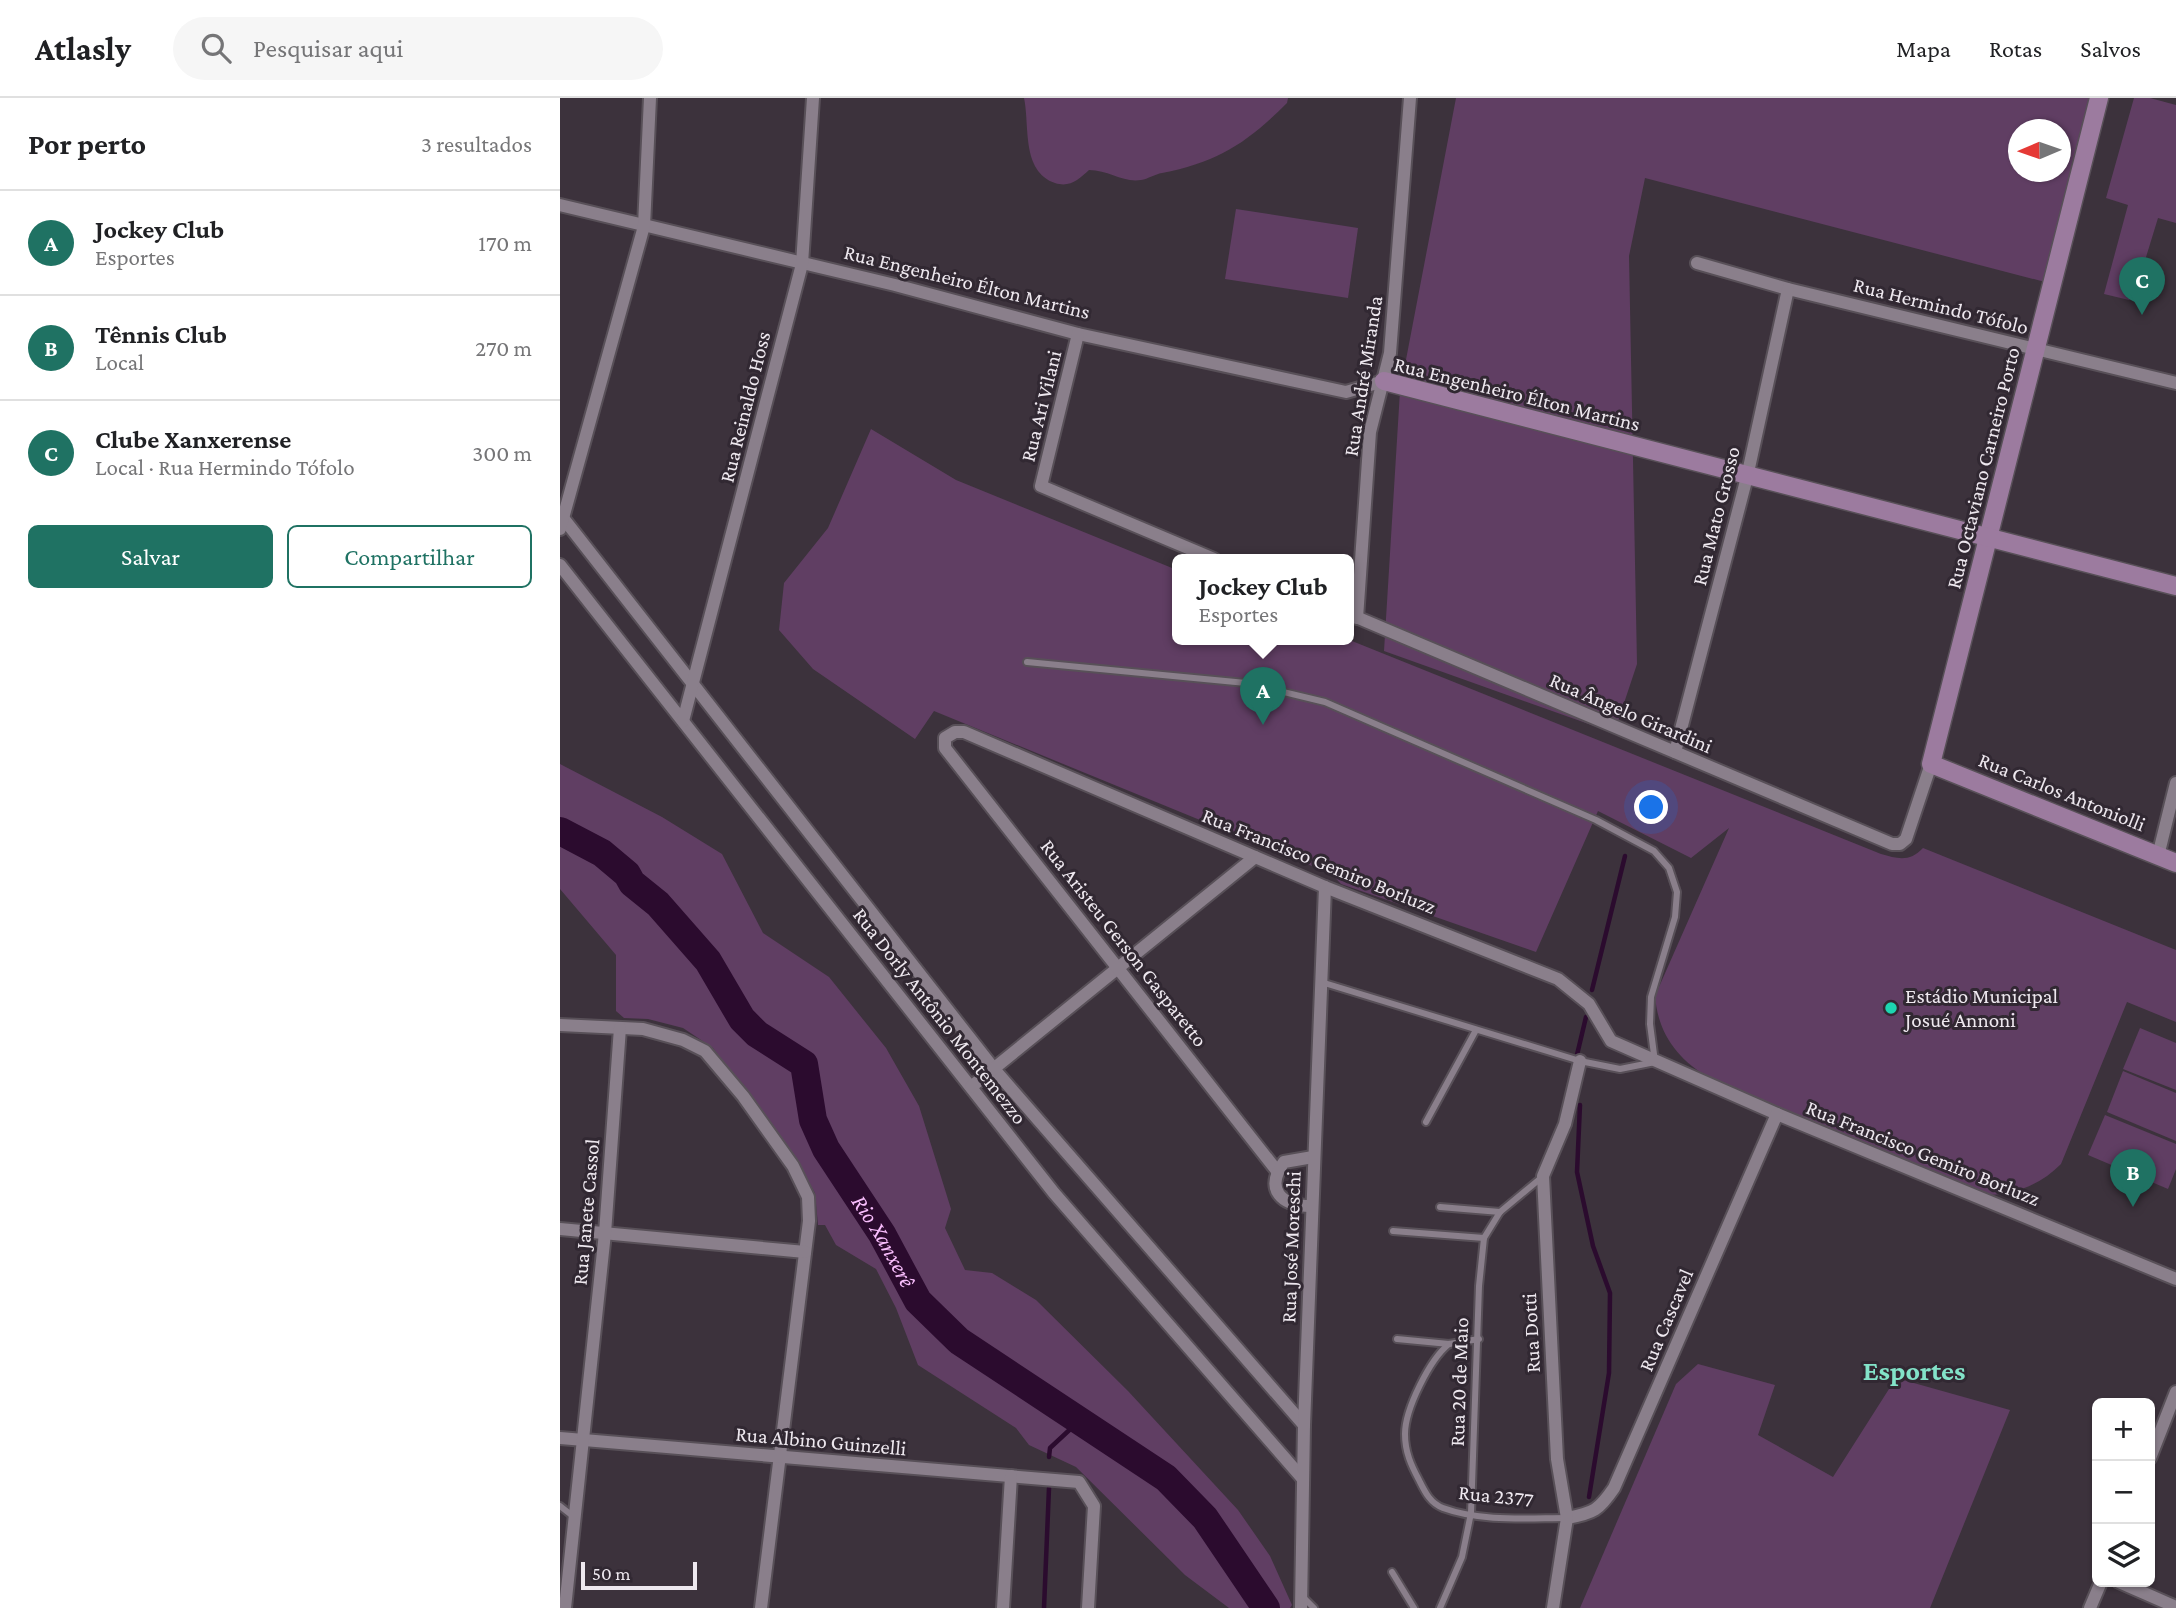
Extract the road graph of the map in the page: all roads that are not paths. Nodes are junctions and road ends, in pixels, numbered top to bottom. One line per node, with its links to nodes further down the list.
1 (650, 98): 6 (street)
2 (813, 98): 8 (street, Rua Reinaldo Hoss)
3 (1410, 98): 12 (street, Rua André Miranda)
4 (2099, 98): 11 (street, Rua Octaviano Carneiro Porto)
5 (560, 205): 6 (street, Rua Engenheiro Élton Martins)
6 (644, 226): 8 (street, Rua Engenheiro Élton Martins); 15 (street)
7 (1697, 263): 9 (street, Rua Hermindo Tófolo)
8 (802, 264): 10 (street, Rua Engenheiro Élton Martins); 23 (street, Rua Reinaldo Hoss)
9 (1788, 289): 11 (street, Rua Hermindo Tófolo); 14 (street, Rua Mato Grosso)
10 (1078, 334): 12 (street, Rua Engenheiro Élton Martins); 17 (street, Rua Ari Vilani)
11 (2036, 349): 13 (street, Rua Hermindo Tófolo); 16 (street, Rua Octaviano Carneiro Porto)
12 (1384, 381): 14 (street, Rua Engenheiro Élton Martins); 20 (street, Rua André Miranda)
13 (2176, 383)
14 (1747, 477): 16 (street, Rua Engenheiro Élton Martins); 26 (street, Rua Mato Grosso)
15 (561, 521): 23 (street, Rua Dorly Antônio Montemezzo)
16 (1990, 540): 19 (street, Rua Engenheiro Élton Martins); 27 (street, Rua Octaviano Carneiro Porto)
17 (1202, 554)
18 (560, 565): 24 (street, Rua Dorly Antônio Montemezzo)
19 (2176, 586)
20 (1354, 605)
21 (1354, 616): 26 (street, Rua Ângelo Girardini)
22 (1027, 662): 40 (lane)
23 (694, 684): 24 (street, Rua Reinaldo Hoss); 41 (street, Rua Dorly Antônio Montemezzo)
24 (683, 722): 42 (street, Rua Dorly Antônio Montemezzo)
25 (945, 738): 31 (street, Rua Francisco Gemiro Borluzz); 34 (street, Rua Aristeu Gerson Gasparetto)
26 (1675, 752): 29 (street, Rua Ângelo Girardini)
27 (1931, 764): 29 (street, Rua Octaviano Carneiro Porto); 30 (street, Rua Carlos Antoniolli)
28 (2176, 783): 30 (street)
29 (1900, 844)
30 (2158, 856): 32 (street, Rua Carlos Antoniolli)
31 (1255, 857): 33 (street, Rua Francisco Gemiro Borluzz); 34 (street)
32 (2176, 863)
33 (1325, 887): 35 (street, Rua José Moreschi); 40 (street, Rua Francisco Gemiro Borluzz)
34 (1119, 967): 41 (street); 46 (street, Rua Aristeu Gerson Gasparetto)
35 (1321, 982): 38 (lane); 45 (street, Rua José Moreschi)
36 (560, 1025): 37 (street)
37 (620, 1028): 53 (street, Rua Janete Cassol); 55 (street)
38 (1476, 1030): 39 (lane); 44 (lane)
39 (1580, 1061): 40 (lane); 47 (street, Rua Dotti)
40 (1655, 1062): 43 (street, Rua Francisco Gemiro Borluzz)
41 (994, 1069): 42 (street); 61 (street, Rua Dorly Antônio Montemezzo)
42 (971, 1087): 67 (street, Rua Dorly Antônio Montemezzo)
43 (1777, 1114): 56 (street, Rua Francisco Gemiro Borluzz); 71 (street, Rua Cascavel)
44 (1426, 1122)
45 (1313, 1157): 46 (street); 48 (street, Rua José Moreschi)
46 (1277, 1171): 48 (street, Rua Aristeu Gerson Gasparetto)
47 (1543, 1176): 50 (lane, Rua 20 de Maio); 71 (street, Rua Dotti)
48 (1311, 1206): 61 (street, Rua José Moreschi)
49 (1440, 1207): 50 (lane)
50 (1500, 1212): 54 (lane, Rua 20 de Maio)
51 (560, 1229): 53 (street)
52 (1393, 1231): 54 (lane)
53 (605, 1233): 55 (street); 63 (street, Rua Janete Cassol)
54 (1484, 1238): 58 (lane, Rua 20 de Maio)
55 (805, 1252): 65 (street)
56 (2176, 1279)
57 (1397, 1339): 59 (lane)
58 (1479, 1339): 59 (lane); 69 (lane, Rua 20 de Maio)
59 (1449, 1344): 69 (lane, Rua 2377)
60 (2176, 1392): 64 (street)
61 (1304, 1425): 67 (street, Rua José Moreschi)
62 (560, 1438): 63 (street, Rua Albino Guinzelli)
63 (585, 1440): 65 (street, Rua Albino Guinzelli); 70 (street, Rua Janete Cassol)
64 (2155, 1445)
65 (780, 1458): 66 (street, Rua Albino Guinzelli); 78 (street)
66 (1011, 1476): 79 (street); 80 (street, Rua Albino Guinzelli)
67 (1303, 1479): 75 (street, Rua José Moreschi)
68 (560, 1506): 70 (lane)
69 (1471, 1513): 71 (lane, Rua 2377); 83 (lane, Rua 20 de Maio)
70 (576, 1518): 77 (street, Rua Janete Cassol)
71 (1567, 1518): 84 (street, Rua Dotti)
72 (1392, 1572): 82 (lane)
73 (2099, 1587): 85 (street)
74 (2130, 1587): 76 (street)
75 (1301, 1602): 81 (lane)
76 (2176, 1607)
77 (565, 1608)
78 (761, 1608)
79 (1003, 1608)
80 (1088, 1608)
81 (1314, 1608)
82 (1414, 1608)
83 (1440, 1608)
84 (1553, 1608)
85 (2090, 1608)

